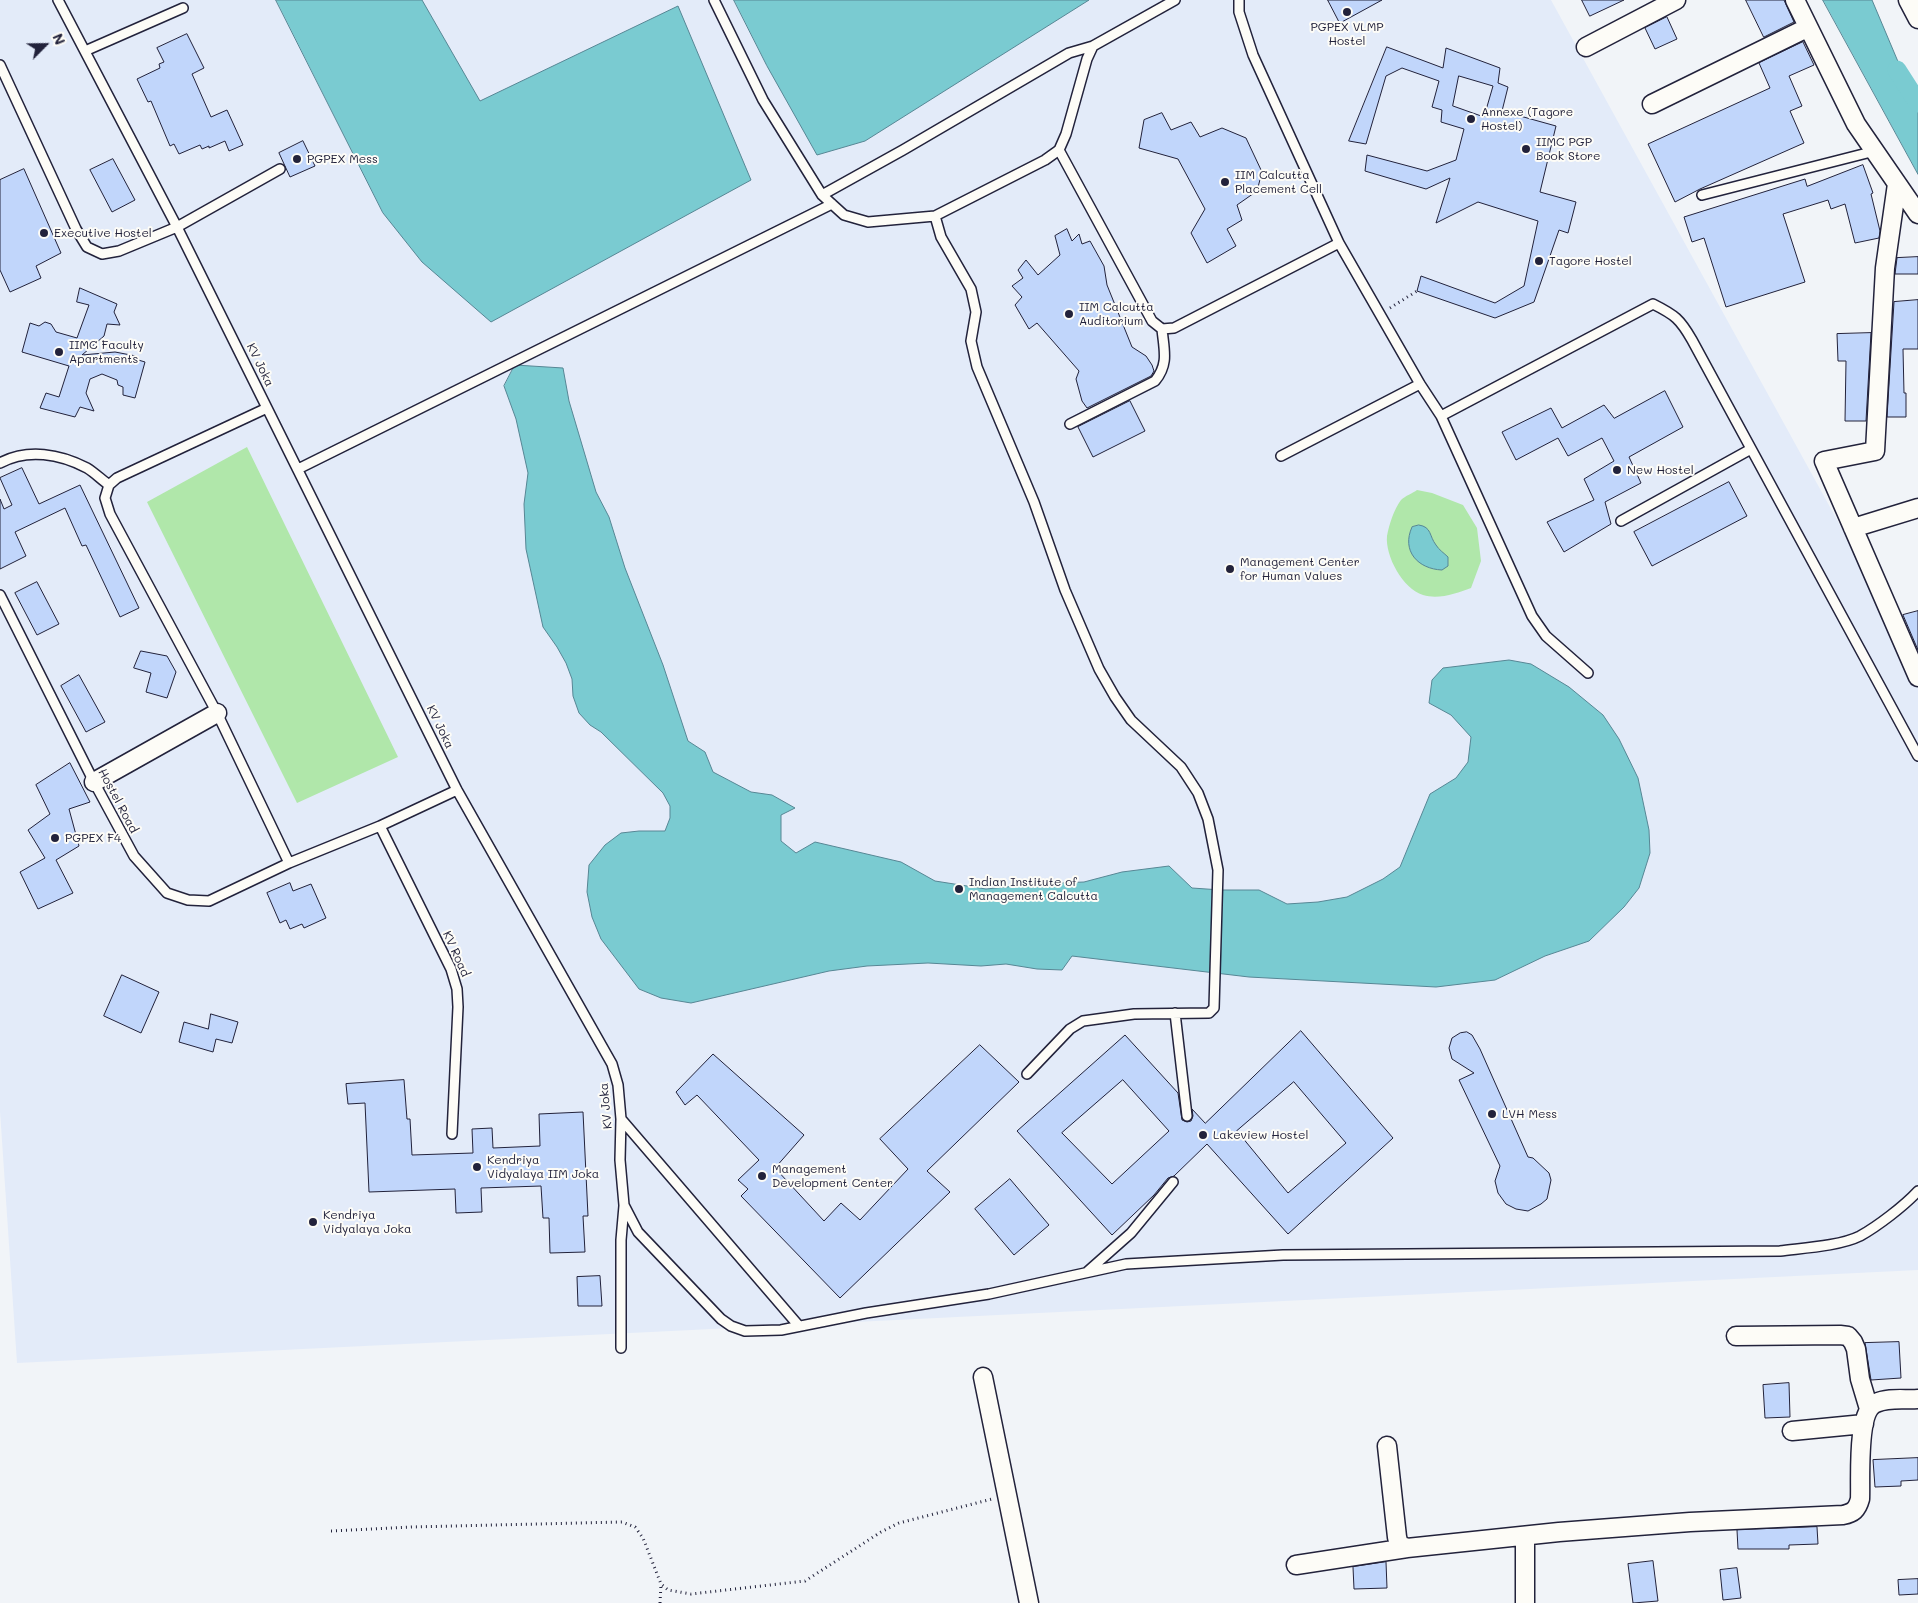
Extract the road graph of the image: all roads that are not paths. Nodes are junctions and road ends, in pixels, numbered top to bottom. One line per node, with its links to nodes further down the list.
1 (58, 0): 13 (lane, KV Joka)
2 (714, 0): 20 (lane)
3 (1175, 0): 11 (lane)
4 (1239, 0): 26 (lane)
5 (1676, 0): 12 (street)
6 (1794, 0): 10 (street)
7 (1908, 0): 9 (street)
8 (183, 8): 13 (lane)
9 (1918, 19)
10 (1807, 28): 15 (street); 17 (street)
11 (1093, 46): 16 (lane); 20 (lane)
12 (1586, 47)
13 (85, 51): 25 (lane, KV Joka)
14 (0, 65): 25 (lane)
15 (1652, 104)
16 (1059, 150): 24 (lane); 27 (lane)
17 (1875, 152): 19 (street); 21 (lane)
18 (280, 169): 25 (lane)
19 (1897, 184): 23 (street); 39 (street)
20 (822, 195): 22 (lane)
21 (1702, 195)
22 (832, 204): 24 (lane); 35 (lane)
23 (1918, 214)
24 (935, 216): 49 (lane)
25 (177, 227): 29 (lane, KV Joka)
26 (1339, 243): 27 (lane); 28 (lane)
27 (1162, 329): 31 (lane)
28 (1420, 384): 30 (lane); 33 (lane)
29 (267, 408): 35 (lane, KV Joka); 36 (lane)
30 (1441, 416): 32 (lane); 41 (lane)
31 (1070, 424)
32 (1751, 448): 38 (lane); 44 (lane)
33 (1280, 456)
34 (0, 463): 36 (lane)
35 (298, 468): 46 (lane, KV Joka)
36 (109, 485): 43 (lane)
37 (1918, 508): 39 (street)
38 (1621, 521)
39 (1853, 528): 42 (street)
40 (0, 595): 45 (lane, Hostel Road)
41 (1588, 673)
42 (1918, 677)
43 (217, 713): 45 (street); 48 (lane)
44 (1918, 756)
45 (94, 782): 48 (lane, Hostel Road)
46 (457, 790): 47 (lane, Hostel Road); 52 (lane, KV Joka)
47 (380, 826): 48 (lane, Hostel Road); 53 (lane, KV Road)
48 (289, 863)
49 (1175, 1013): 50 (lane); 51 (lane)
50 (1027, 1074)
51 (1187, 1116)
52 (621, 1120): 56 (lane, KV Joka); 58 (lane)
53 (452, 1134)
54 (1172, 1182): 57 (lane)
55 (1918, 1191): 57 (lane, KV Joka)
56 (624, 1205): 58 (lane, KV Joka); 60 (lane)
57 (1085, 1273): 58 (lane, KV Joka)
58 (799, 1326)
59 (1736, 1336): 63 (street)
60 (621, 1348)
61 (983, 1376): 69 (street)
62 (1918, 1400): 63 (street)
63 (1866, 1416): 64 (street); 66 (street)
64 (1792, 1431)
65 (1387, 1446): 67 (street)
66 (1525, 1536): 67 (street); 70 (street)
67 (1407, 1548): 68 (street)
68 (1296, 1565)
69 (1029, 1603)
70 (1525, 1603)

